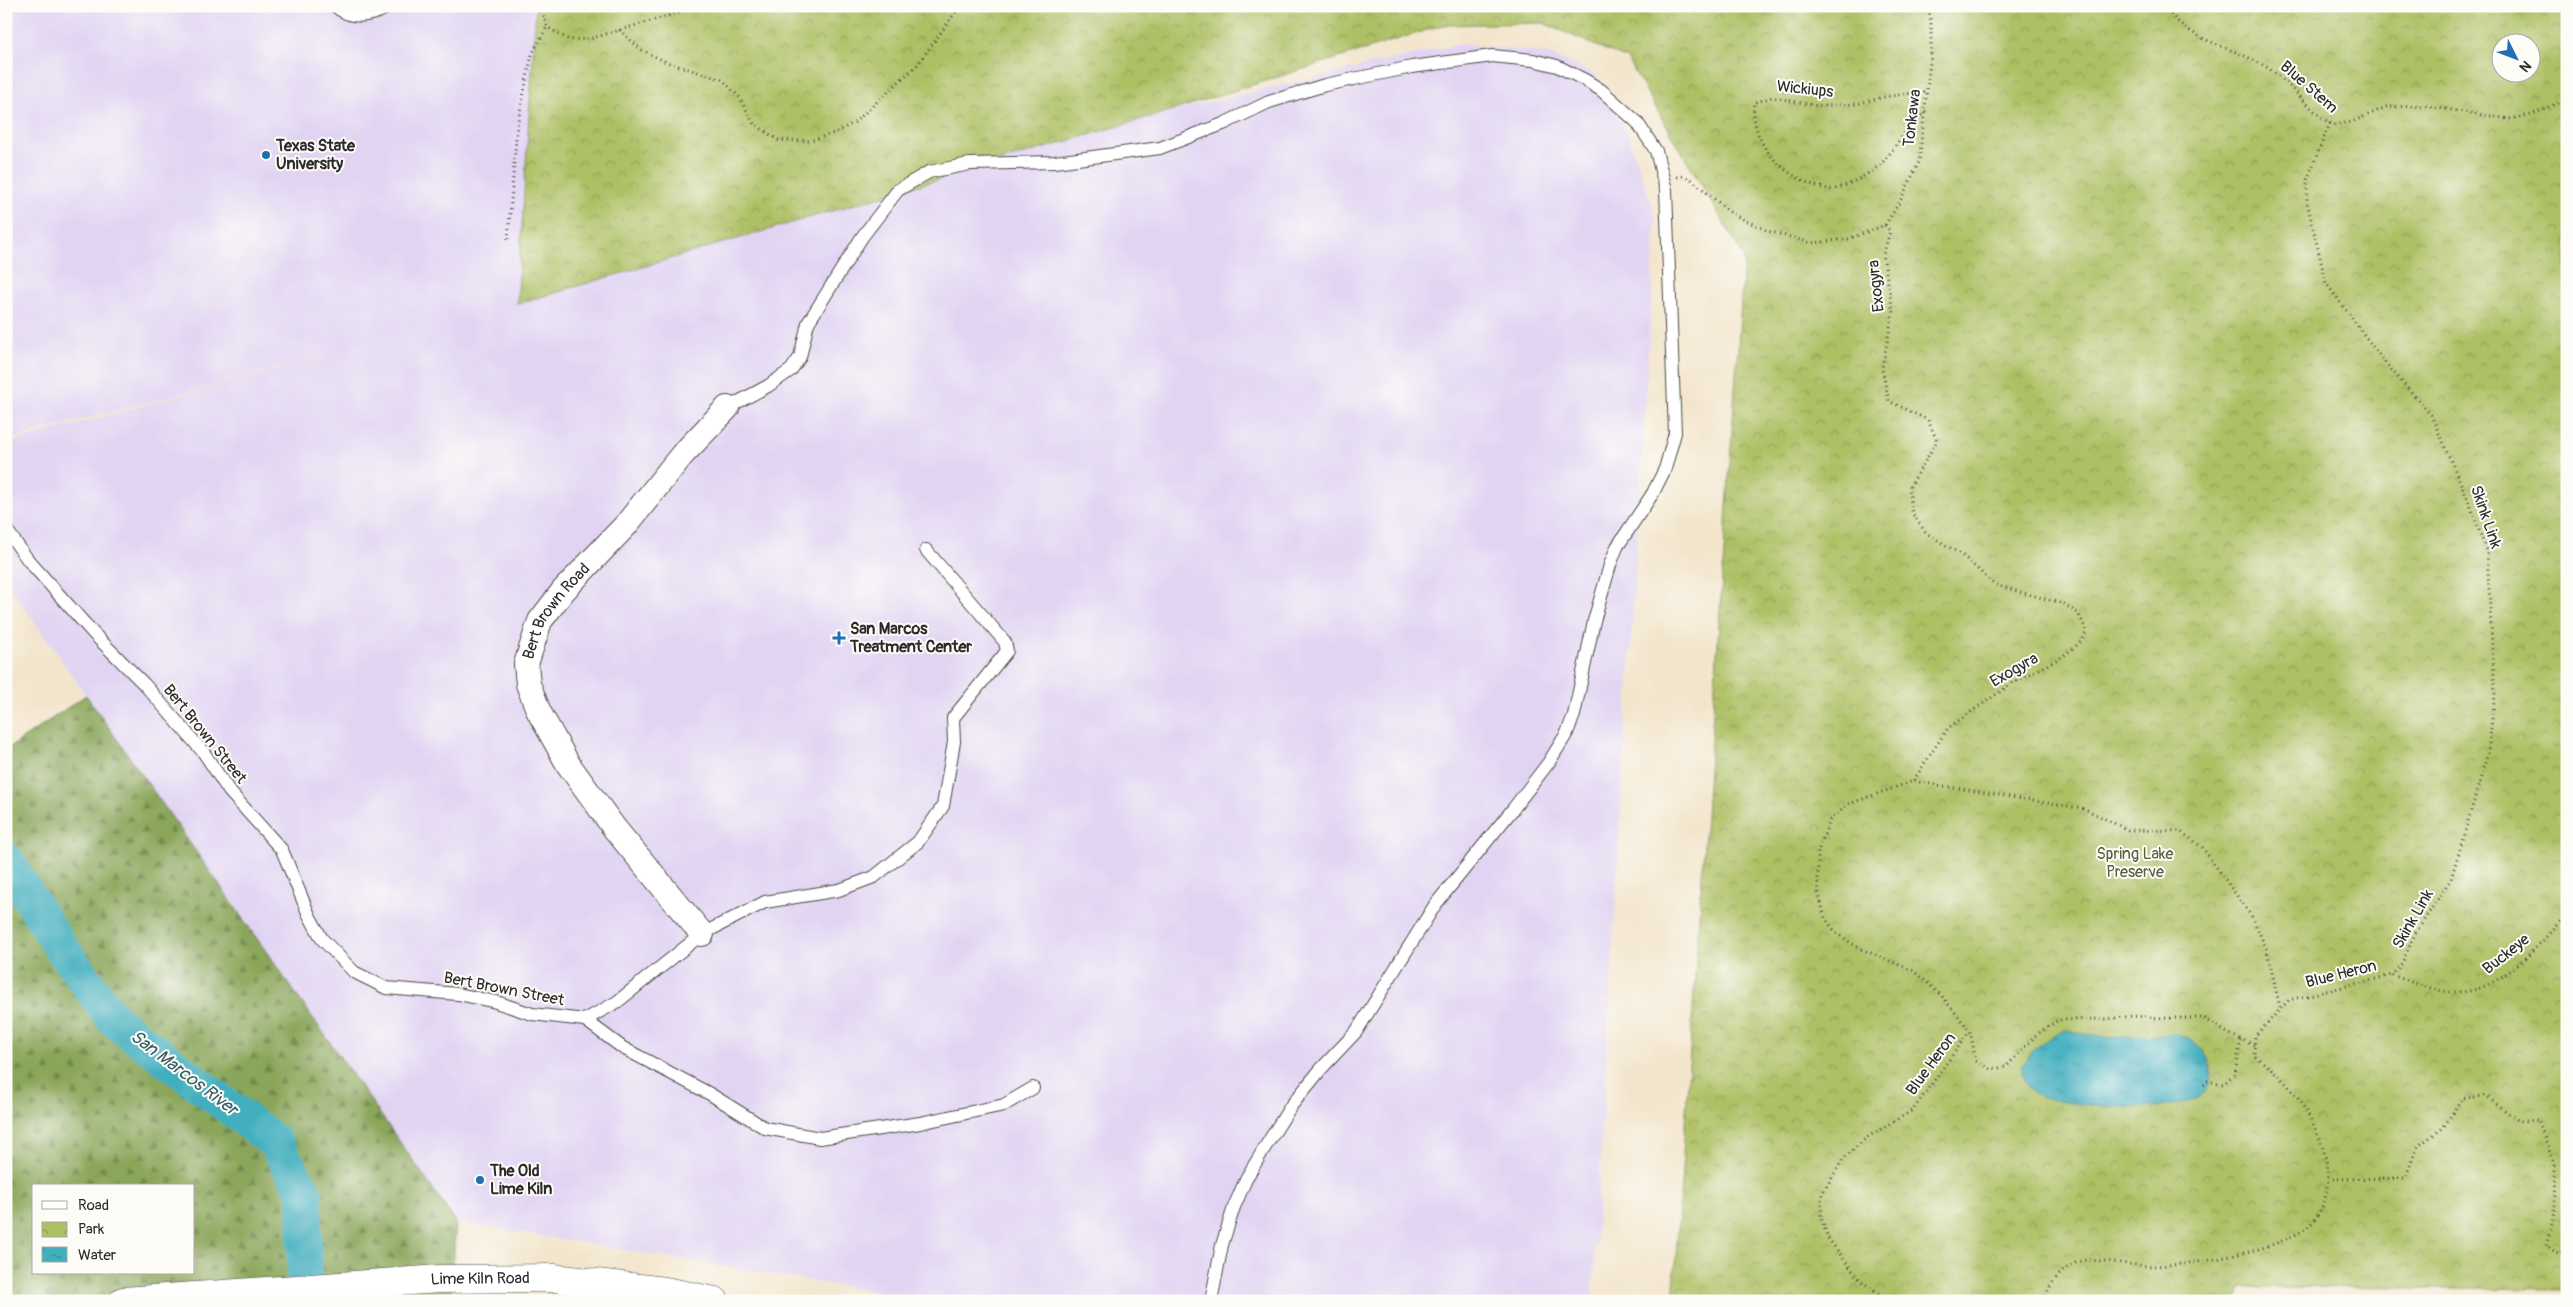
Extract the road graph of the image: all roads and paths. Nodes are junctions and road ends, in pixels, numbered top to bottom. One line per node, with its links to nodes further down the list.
1 (335, 6): 2 (lane)
2 (390, 6)
3 (541, 6): 8 (path)
4 (691, 6): 9 (path)
5 (960, 6): 9 (path)
6 (1928, 6): 10 (path, Tonkawa)
7 (2165, 6): 13 (path, Blue Stem)
8 (547, 27): 9 (path); 16 (path)
9 (619, 30)
10 (1928, 91): 12 (path, Tonkawa); 12 (path, Wickiups)
11 (2567, 99): 13 (path, Blue Stem)
12 (1926, 112): 15 (path, Tonkawa)
13 (2330, 123): 23 (path, Skink Link)
14 (1664, 179): 15 (path); 17 (lane); 35 (lane)
15 (1885, 225): 20 (path, Exogyra)
16 (508, 239)
17 (727, 408): 22 (street, Bert Brown Road)
18 (6, 529): 25 (lane, Bert Brown Street)
19 (926, 550): 22 (lane)
20 (1913, 781): 24 (path); 26 (path, Blue Heron)
21 (2567, 914): 23 (path, Buckeye)
22 (702, 934): 25 (lane)
23 (2392, 975): 24 (path, Blue Heron)
24 (2280, 1008): 28 (path, Blue Heron)
25 (585, 1020): 30 (lane)
26 (1970, 1031): 27 (path); 36 (path, Blue Heron)
27 (2241, 1039): 28 (path); 29 (path)
28 (2254, 1045): 31 (path)
29 (2204, 1085)
30 (1033, 1088)
31 (2328, 1179): 32 (path); 37 (path)
32 (2567, 1251)
33 (123, 1301): 34 (street, Lime Kiln Road)
34 (716, 1301)
35 (1211, 1301)
36 (1892, 1301)
37 (2045, 1301)

